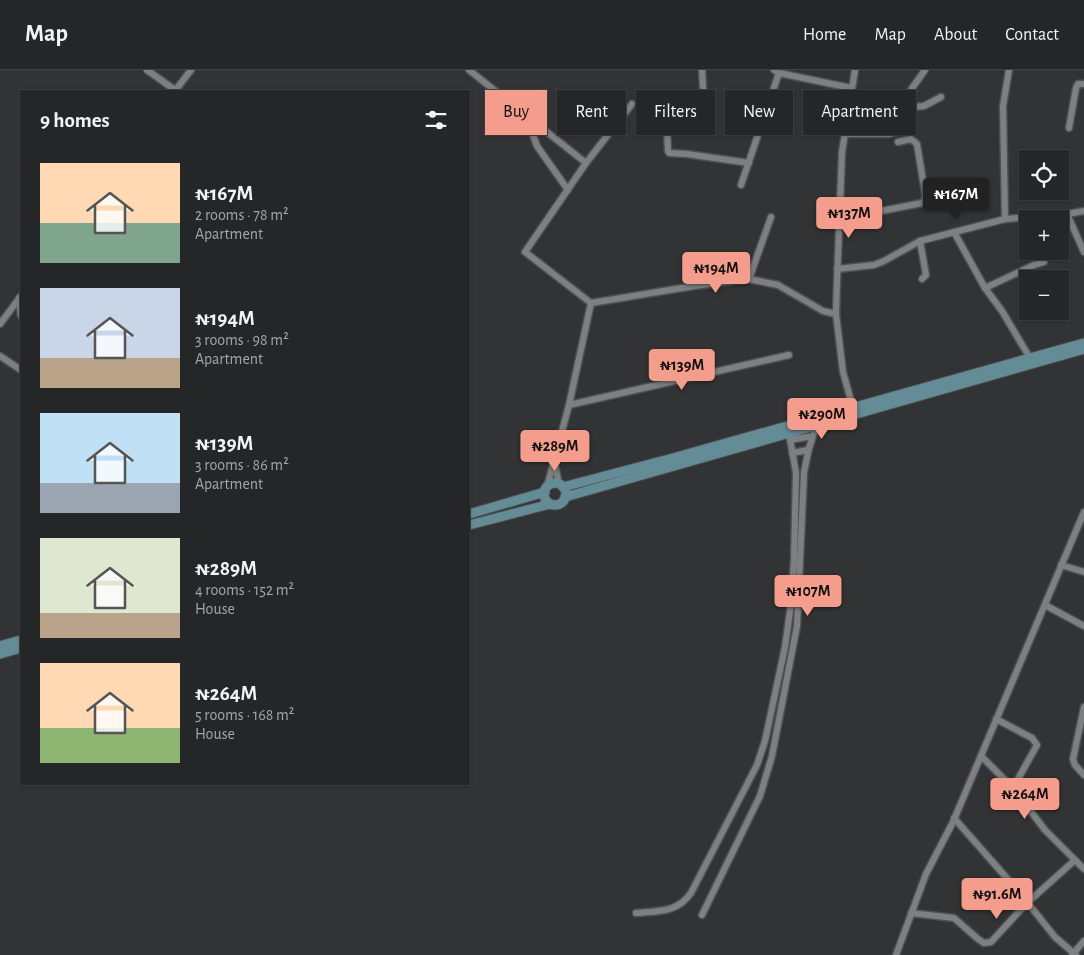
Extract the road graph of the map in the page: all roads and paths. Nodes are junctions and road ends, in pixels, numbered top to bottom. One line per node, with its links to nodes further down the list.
1 (147, 70): 11 (street)
2 (191, 70): 12 (street)
3 (469, 70): 13 (street)
4 (702, 70): 14 (street)
5 (854, 70): 10 (street)
6 (924, 70): 15 (street)
7 (1009, 70): 35 (street)
8 (777, 71): 10 (street); 26 (street)
9 (1084, 84): 19 (street)
10 (851, 88)
11 (174, 90)
12 (176, 90)
13 (494, 90)
14 (703, 90)
15 (911, 90)
16 (942, 97): 18 (street)
17 (632, 104): 25 (street)
18 (916, 107)
19 (1069, 128)
20 (547, 132): 25 (street)
21 (533, 135): 28 (street)
22 (667, 135): 26 (street)
23 (844, 135): 34 (street)
24 (898, 142): 34 (street)
25 (586, 163): 28 (street)
26 (749, 163): 27 (street)
27 (741, 185)
28 (568, 190): 45 (street)
29 (1084, 211): 30 (street)
30 (1069, 214)
31 (771, 217): 41 (street)
32 (1019, 218): 35 (street)
33 (1069, 218): 38 (street)
34 (840, 219): 40 (street)
35 (1005, 219): 36 (street)
36 (954, 232): 37 (street); 43 (street)
37 (920, 241): 40 (street); 42 (street)
38 (1084, 252)
39 (1044, 262): 43 (street)
40 (837, 269): 46 (street)
41 (749, 279): 45 (street); 46 (street)
42 (922, 279)
43 (985, 288): 52 (street)
44 (20, 297): 47 (street)
45 (591, 303): 54 (street)
46 (836, 314): 55 (street)
47 (0, 324)
48 (1084, 343): 52 (street)
49 (1084, 349): 56 (street)
50 (789, 355): 54 (street)
51 (0, 356): 53 (street)
52 (1030, 358): 55 (street)
53 (20, 369)
54 (569, 406): 61 (street)
55 (853, 408): 62 (street)
56 (818, 424): 57 (street); 58 (street)
57 (812, 436): 58 (street); 59 (street)
58 (789, 437): 60 (street); 64 (street)
59 (808, 450): 60 (street); 88 (street)
60 (792, 453): 86 (street)
61 (554, 464): 62 (street); 63 (street)
62 (561, 486): 63 (street); 64 (street)
63 (546, 490): 65 (street); 67 (street)
64 (566, 497): 65 (street)
65 (550, 504): 68 (street)
66 (1084, 512): 69 (street)
67 (470, 514)
68 (470, 526)
69 (1061, 565): 70 (street); 71 (street)
70 (1084, 572)
71 (1045, 605): 72 (street); 78 (street)
72 (1084, 626)
73 (20, 640): 74 (street)
74 (0, 646)
75 (20, 648): 76 (street)
76 (0, 654)
77 (1084, 707): 80 (street)
78 (996, 719): 79 (street); 81 (street)
79 (981, 756): 81 (street); 82 (street)
80 (1084, 775)
81 (1014, 788): 83 (street)
82 (954, 818): 85 (street); 87 (street)
83 (1075, 860): 84 (street); 85 (street)
84 (1084, 869)
85 (1027, 903): 87 (street); 90 (street)
86 (636, 913)
87 (911, 913): 91 (street)
88 (702, 915)
89 (1084, 941): 90 (street)
90 (1074, 954)
91 (896, 955)

